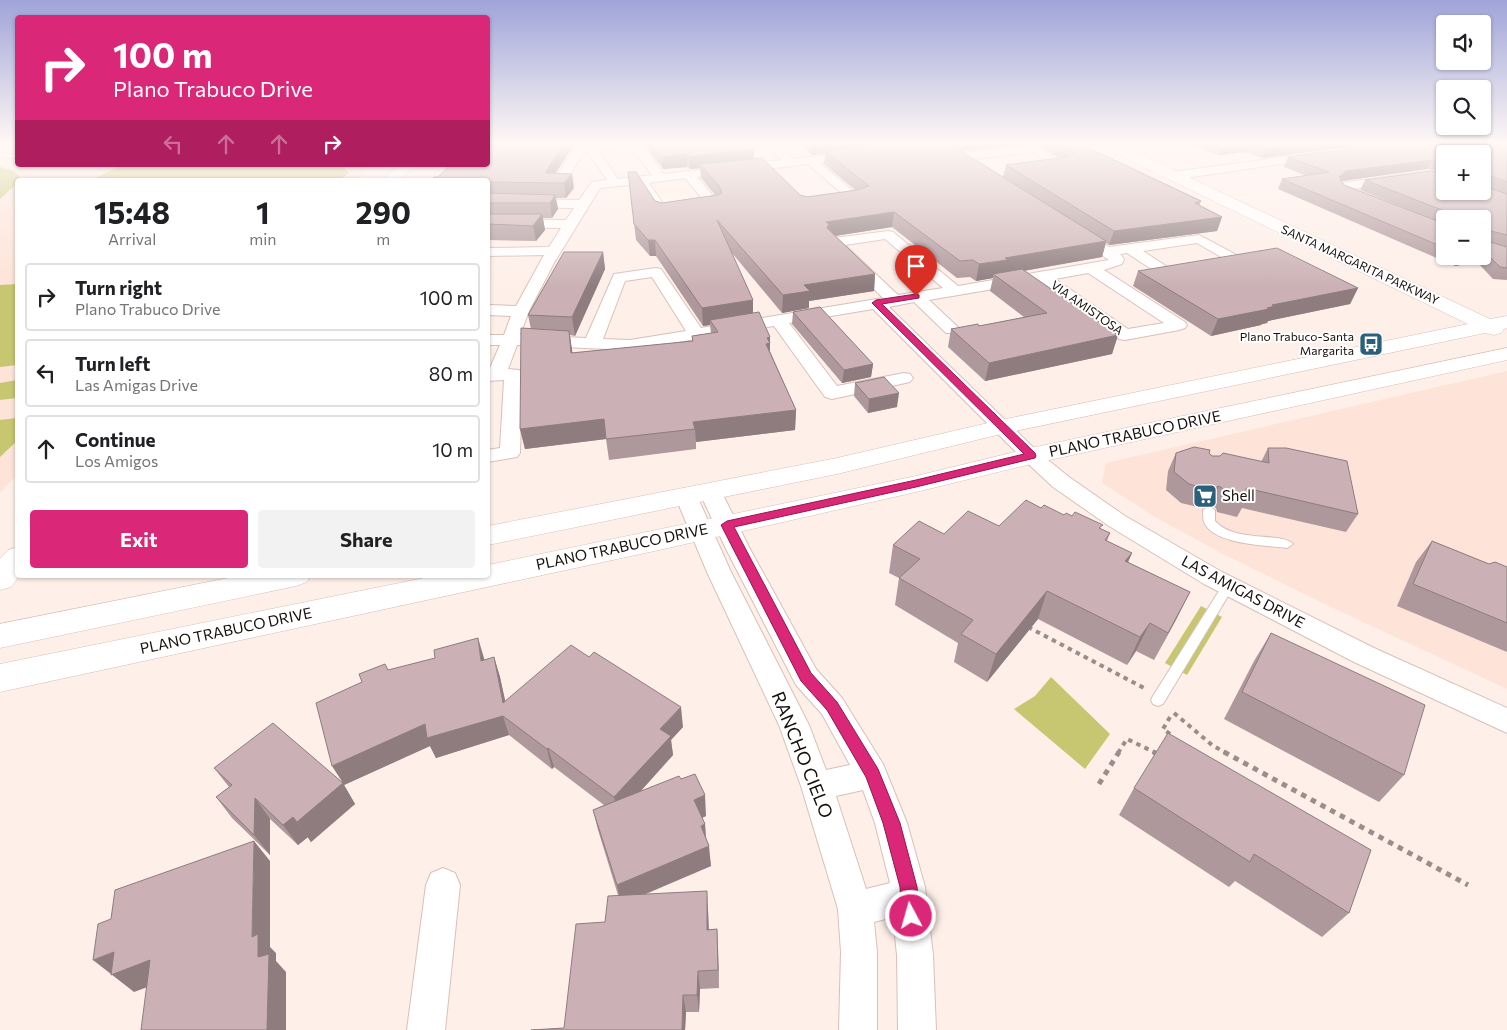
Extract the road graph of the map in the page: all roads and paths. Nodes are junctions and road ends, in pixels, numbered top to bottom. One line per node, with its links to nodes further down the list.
1 (592, 191): 12 (street)
2 (649, 191): 3 (street)
3 (702, 191)
4 (846, 191): 11 (street)
5 (1012, 191): 17 (street)
6 (1206, 191): 32 (main road, SANTA MARGARITA PARKWAY)
7 (1236, 191): 20 (main road, SANTA MARGARITA PARKWAY)
8 (1346, 191): 10 (street)
9 (490, 202): 12 (street)
10 (1371, 202)
11 (826, 203)
12 (582, 204): 14 (street)
13 (490, 222): 14 (street)
14 (571, 224): 18 (street)
15 (1130, 249): 17 (street); 22 (street); 23 (street)
16 (490, 252): 18 (street)
17 (1106, 252): 21 (street, VIA AMISTOSA)
18 (551, 256): 19 (street); 30 (street)
19 (490, 261)
20 (1398, 265)
21 (1091, 268): 24 (street, VIA AMISTOSA); 24 (street, VIA AMISTOSA)
22 (1214, 268)
23 (1197, 270)
24 (1041, 276): 25 (street, VIA AMISTOSA)
25 (954, 290): 26 (street, VIA AMISTOSA); 27 (street)
26 (916, 296): 27 (street, VIA AMISTOSA); 33 (street)
27 (894, 300): 28 (street, VIA AMISTOSA)
28 (876, 303): 31 (street, VIA AMISTOSA); 41 (street, LAS AMIGAS DRIVE)
29 (490, 310): 30 (street)
30 (521, 311): 36 (street)
31 (777, 319): 34 (street, VIA AMISTOSA); 40 (street)
32 (1500, 321): 41 (main road)
33 (952, 329)
34 (697, 334): 37 (street, VIA AMISTOSA); 37 (street)
35 (490, 340): 36 (street, VIA AMISTOSA)
36 (511, 340): 37 (street, VIA AMISTOSA); 39 (street)
37 (592, 344)
38 (1507, 354): 43 (main road, PLANO TRABUCO DRIVE)
39 (492, 376): 42 (street)
40 (904, 378)
41 (1001, 426): 43 (street, LAS AMIGAS DRIVE); 44 (main road)
42 (490, 456)
43 (1031, 456): 46 (main road, PLANO TRABUCO DRIVE); 54 (street, LAS AMIGAS DRIVE)
44 (698, 493): 46 (street, RANCHO CIELO); 47 (main road)
45 (1209, 510): 48 (lane)
46 (714, 528): 50 (main road, PLANO TRABUCO DRIVE); 62 (street, RANCHO CIELO); 64 (street, RANCHO CIELO)
47 (490, 536)
48 (1287, 544)
49 (15, 561): 53 (main road)
50 (490, 575)
51 (281, 578): 56 (main road)
52 (476, 578): 57 (main road, PLANO TRABUCO DRIVE)
53 (0, 579)
54 (1228, 586): 58 (lane); 59 (street, LAS AMIGAS DRIVE)
55 (1026, 626): 58 (path)
56 (0, 636)
57 (0, 678)
58 (1158, 700)
59 (1507, 721)
60 (1178, 740): 66 (path)
61 (1162, 757): 63 (path)
62 (872, 774): 64 (street); 67 (street, RANCHO CIELO)
63 (1098, 784)
64 (817, 786): 68 (street, RANCHO CIELO)
65 (443, 885): 69 (street)
66 (1468, 885)
67 (909, 896): 68 (street); 71 (street, RANCHO CIELO)
68 (855, 908): 70 (street, RANCHO CIELO)
69 (426, 1030)
70 (858, 1030)
71 (917, 1030)

